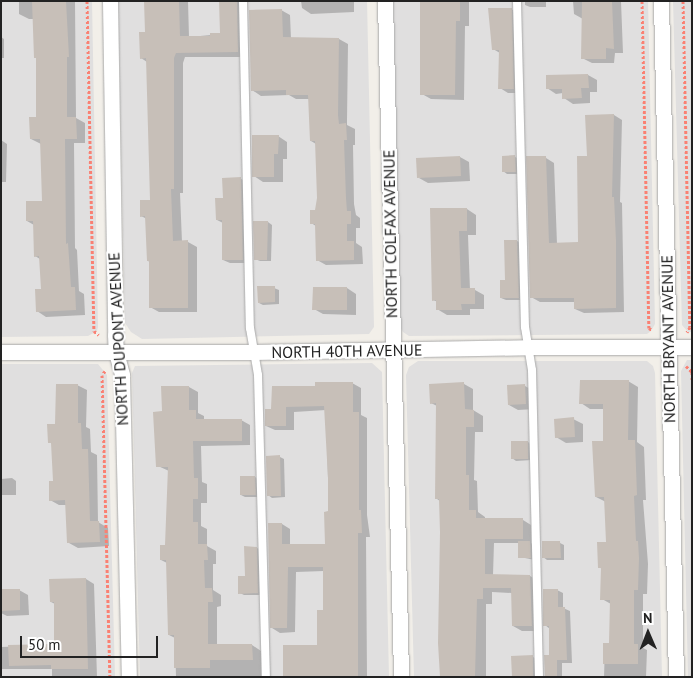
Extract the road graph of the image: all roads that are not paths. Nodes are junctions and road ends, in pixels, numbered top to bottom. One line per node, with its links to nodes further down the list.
1 (110, 1): 11 (street, NORTH DUPONT AVENUE)
2 (243, 1): 12 (lane)
3 (385, 1): 9 (street, NORTH COLFAX AVENUE)
4 (517, 1): 6 (lane)
5 (661, 1): 7 (street, NORTH BRYANT AVENUE)
6 (528, 347): 7 (street, NORTH 40TH AVENUE); 9 (street, NORTH 40TH AVENUE); 16 (lane)
7 (668, 347): 8 (street, NORTH 40TH AVENUE); 17 (street, NORTH BRYANT AVENUE)
8 (692, 347)
9 (393, 350): 12 (street, NORTH 40TH AVENUE); 15 (street, NORTH COLFAX AVENUE)
10 (1, 352): 11 (street, NORTH 40TH AVENUE)
11 (116, 352): 12 (street, NORTH 40TH AVENUE); 13 (street, NORTH DUPONT AVENUE)
12 (253, 352): 14 (lane)
13 (129, 677)
14 (266, 677)
15 (401, 677)
16 (539, 677)
17 (676, 677)

